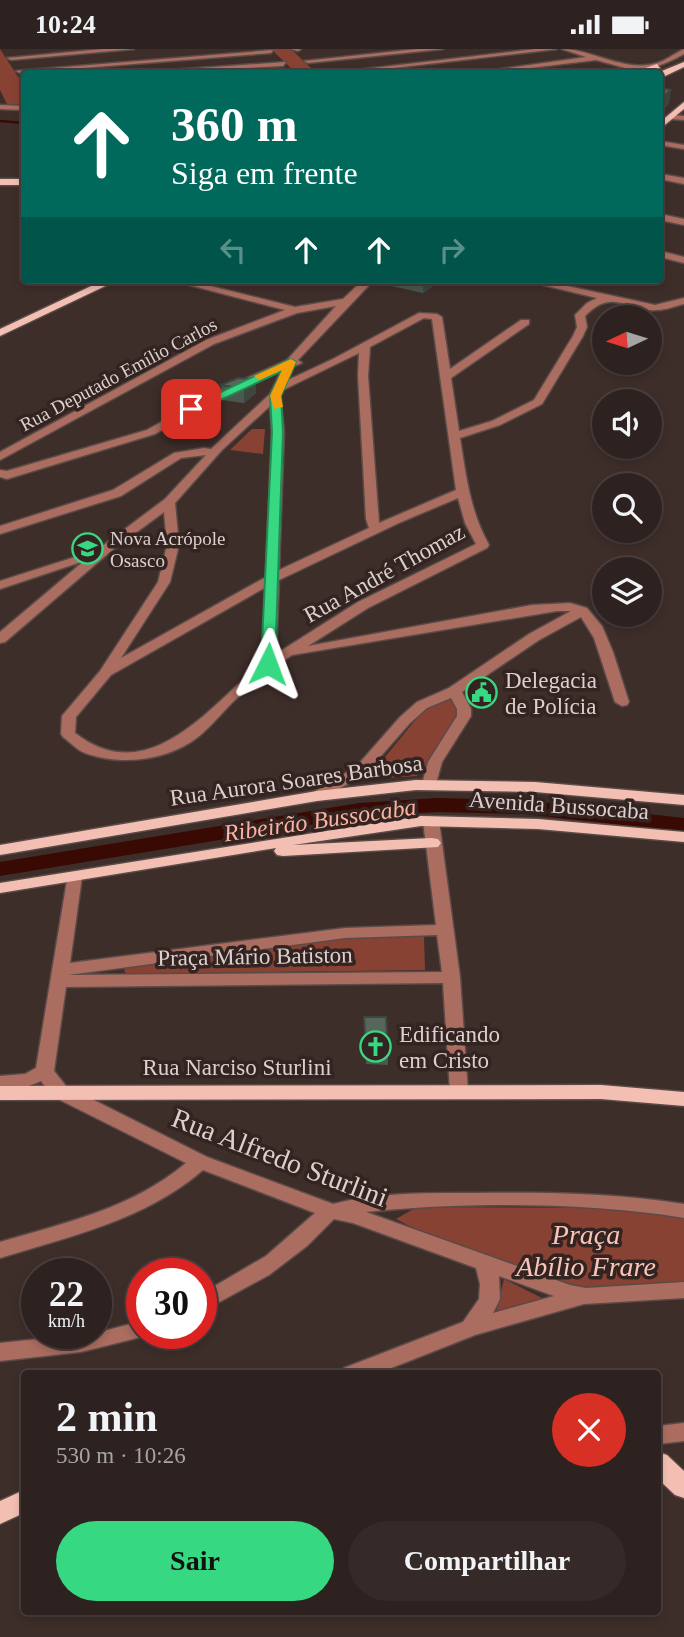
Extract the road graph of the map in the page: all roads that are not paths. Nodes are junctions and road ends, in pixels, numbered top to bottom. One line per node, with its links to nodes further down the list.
1 (125, 49): 2 (street); 10 (street); 15 (street)
2 (131, 49)
3 (384, 49): 9 (street)
4 (440, 49): 9 (street)
5 (554, 49): 18 (street)
6 (565, 49): 11 (street)
7 (271, 51): 15 (street)
8 (684, 51): 12 (street)
9 (396, 55): 14 (street); 18 (street)
10 (11, 58)
11 (596, 58): 24 (street); 25 (street)
12 (672, 58): 13 (main road); 26 (street)
13 (684, 58)
14 (308, 61)
15 (129, 62): 20 (street); 21 (street)
16 (283, 64): 22 (street)
17 (684, 64): 26 (main road)
18 (424, 66): 19 (street); 23 (street)
19 (436, 69)
20 (32, 70)
21 (137, 70)
22 (199, 70)
23 (373, 70)
24 (501, 70)
25 (632, 70): 26 (main road)
26 (658, 70)
27 (684, 105): 30 (main road)
28 (0, 107): 29 (street)
29 (21, 108)
30 (673, 117): 31 (street); 32 (main road)
31 (684, 118)
32 (663, 124)
33 (663, 144): 34 (street)
34 (684, 147)
35 (663, 178): 36 (street)
36 (684, 181)
37 (0, 184): 38 (main road)
38 (21, 184)
39 (663, 218): 40 (street)
40 (684, 222)
41 (663, 255): 42 (street)
42 (684, 260)
43 (89, 284): 53 (main road)
44 (104, 284): 54 (main road)
45 (191, 284): 51 (street)
46 (365, 284): 49 (street)
47 (546, 284): 48 (street)
48 (607, 297): 50 (street); 67 (street)
49 (346, 301): 51 (street, Rua Deputado Emílio Carlos); 57 (street)
50 (684, 301)
51 (295, 310): 69 (street, Rua Deputado Emílio Carlos)
52 (525, 322): 60 (street)
53 (0, 326)
54 (0, 333)
55 (365, 346): 56 (street); 59 (street); 60 (street)
56 (341, 359): 58 (street); 59 (street)
57 (291, 362): 58 (street); 61 (street); 62 (street)
58 (313, 369): 62 (street)
59 (363, 376): 74 (street)
60 (447, 376): 67 (street)
61 (250, 381): 62 (street); 70 (street)
62 (277, 392): 63 (street); 66 (street)
63 (261, 408): 65 (street); 66 (street)
64 (259, 424): 65 (street)
65 (242, 426): 68 (street)
66 (278, 432): 78 (street)
67 (456, 436): 71 (street)
68 (214, 453): 72 (street); 75 (street)
69 (0, 457)
70 (1, 475)
71 (462, 492): 74 (street); 82 (street, Rua André Thomaz)
72 (169, 502): 73 (street); 76 (street, Rua André Thomaz)
73 (142, 524): 76 (street); 77 (street)
74 (375, 529): 78 (street)
75 (0, 530)
76 (173, 545): 84 (street, Rua André Thomaz)
77 (107, 548): 79 (street); 81 (street)
78 (271, 579): 83 (street); 84 (street)
79 (0, 585)
80 (582, 611): 82 (street); 85 (street); 86 (street)
81 (0, 639)
82 (288, 653): 83 (street, Rua André Thomaz)
83 (268, 664): 84 (street, Rua André Thomaz)
84 (105, 673)
85 (454, 691): 87 (street); 88 (street)
86 (622, 702)
87 (429, 784): 88 (main road, Rua Aurora Soares Barbosa); 89 (main road, Rua Aurora Soares Barbosa)
88 (317, 796): 94 (main road, Rua Aurora Soares Barbosa)
89 (684, 800)
90 (431, 821): 91 (main road, Avenida Bussocaba); 92 (street); 93 (main road, Avenida Bussocaba)
91 (684, 837)
92 (432, 843): 93 (main road); 97 (street)
93 (256, 848): 95 (main road)
94 (0, 850)
95 (74, 877): 96 (main road); 99 (street)
96 (0, 888)
97 (446, 930): 98 (street, Praça Mário Batiston); 100 (street)
98 (117, 971): 99 (street, Praça Mário Batiston); 100 (street, Praça Mário Batiston)
99 (61, 975): 101 (street)
100 (451, 977): 104 (street)
101 (45, 1071): 102 (street); 103 (street)
102 (0, 1082)
103 (59, 1091): 104 (main road, Rua Narciso Sturlini); 105 (main road, Rua Narciso Sturlini); 107 (street, Rua Alfredo Sturlini)
104 (459, 1092): 106 (main road, Rua Narciso Sturlini)
105 (0, 1093)
106 (684, 1100)
107 (200, 1162): 108 (street, Rua Alfredo Sturlini); 110 (street)
108 (331, 1211): 109 (street); 111 (street, Rua Alfredo Sturlini); 113 (street)
109 (684, 1211)
110 (0, 1250)
111 (485, 1264): 114 (street, Rua Alfredo Sturlini); 115 (street)
112 (684, 1290): 114 (street, Rua Alfredo Sturlini)
113 (217, 1296)
114 (586, 1296): 115 (street)
115 (470, 1328): 118 (street)
116 (126, 1333): 117 (street)
117 (0, 1352)
118 (362, 1370)
119 (684, 1433): 120 (street)
120 (661, 1435)
121 (661, 1466): 122 (main road)
122 (684, 1487)
123 (21, 1502): 124 (main road)
124 (0, 1513)

